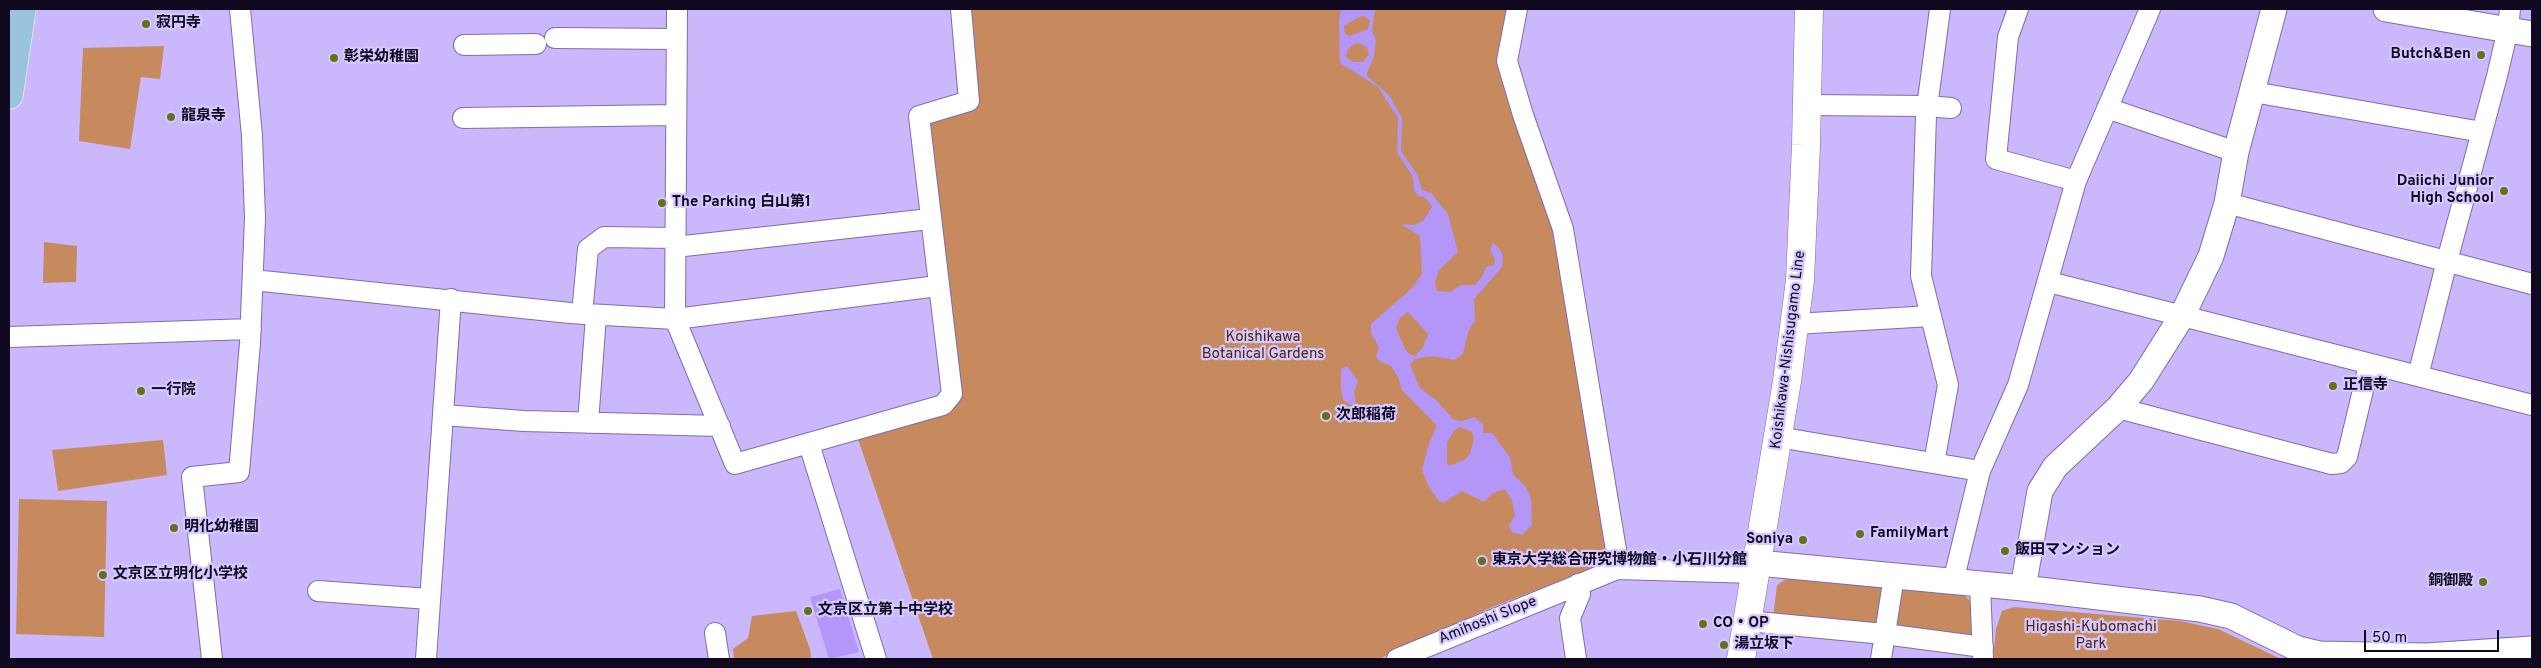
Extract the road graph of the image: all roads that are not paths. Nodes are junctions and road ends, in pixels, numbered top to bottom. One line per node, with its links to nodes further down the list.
1 (22, 9): 18 (main road)
2 (240, 9): 34 (street)
3 (677, 9): 15 (street)
4 (961, 9): 31 (street)
5 (1517, 9): 58 (street)
6 (1809, 9): 21 (main road, Koishikawa-Nishisugamo Line)
7 (1940, 9): 22 (street)
8 (2018, 9): 29 (street)
9 (2150, 9): 24 (street)
10 (2274, 9): 19 (street)
11 (2386, 9): 12 (street)
12 (2509, 19): 13 (street); 27 (street)
13 (2532, 34)
14 (555, 38): 15 (street)
15 (676, 39): 25 (street)
16 (536, 44): 17 (street)
17 (464, 45)
18 (11, 72): 20 (main road)
19 (2253, 92): 27 (street); 28 (street)
20 (9, 95)
21 (1807, 105): 22 (street); 43 (main road, Koishikawa-Nishisugamo Line)
22 (1927, 106): 23 (street); 40 (street)
23 (1951, 108)
24 (2108, 108): 28 (street); 29 (street)
25 (675, 115): 26 (street); 32 (street)
26 (463, 118)
27 (2482, 132): 33 (street)
28 (2236, 152): 30 (street)
29 (2076, 181): 35 (street)
30 (2227, 203): 33 (street); 41 (street)
31 (930, 219): 32 (street); 37 (street)
32 (675, 242): 39 (street); 42 (street)
33 (2446, 261): 36 (street); 47 (street)
34 (253, 280): 38 (street); 44 (street)
35 (2049, 282): 41 (street); 56 (street)
36 (2532, 284)
37 (938, 286): 42 (street); 54 (street)
38 (451, 299): 39 (street); 50 (street)
39 (589, 315): 42 (street); 51 (street)
40 (1931, 316): 43 (street); 55 (street)
41 (2182, 316): 46 (street); 49 (street)
42 (675, 319): 52 (street)
43 (1795, 324): 53 (main road, Koishikawa-Nishisugamo Line)
44 (251, 329): 45 (street); 71 (street)
45 (9, 337)
46 (2370, 365): 47 (street); 49 (street)
47 (2418, 376): 48 (street)
48 (2532, 406)
49 (2118, 408): 63 (street)
50 (444, 415): 51 (street); 65 (street)
51 (588, 423): 52 (street)
52 (720, 426): 54 (street)
53 (1778, 437): 55 (street); 57 (main road, Koishikawa-Nishisugamo Line)
54 (809, 444): 74 (street)
55 (1934, 463): 56 (street)
56 (1980, 471): 60 (street)
57 (1757, 568): 58 (street); 59 (street); 66 (main road, Koishikawa-Nishisugamo Line)
58 (1617, 569): 61 (street, Amihoshi Slope)
59 (1894, 576): 60 (street); 68 (street)
60 (1953, 582): 62 (street)
61 (1578, 584): 75 (street, Amihoshi Slope); 76 (street)
62 (1980, 584): 63 (street); 70 (street)
63 (2023, 588): 69 (street)
64 (318, 591): 65 (street)
65 (429, 599): 72 (street)
66 (1748, 621): 68 (street); 77 (main road, Koishikawa-Nishisugamo Line)
67 (715, 633): 73 (street)
68 (1884, 634): 70 (street); 78 (street)
69 (2532, 649)
70 (1983, 653)
71 (212, 659)
72 (426, 659)
73 (719, 659)
74 (876, 659)
75 (1397, 659)
76 (1576, 659)
77 (1741, 659)
78 (1881, 659)

